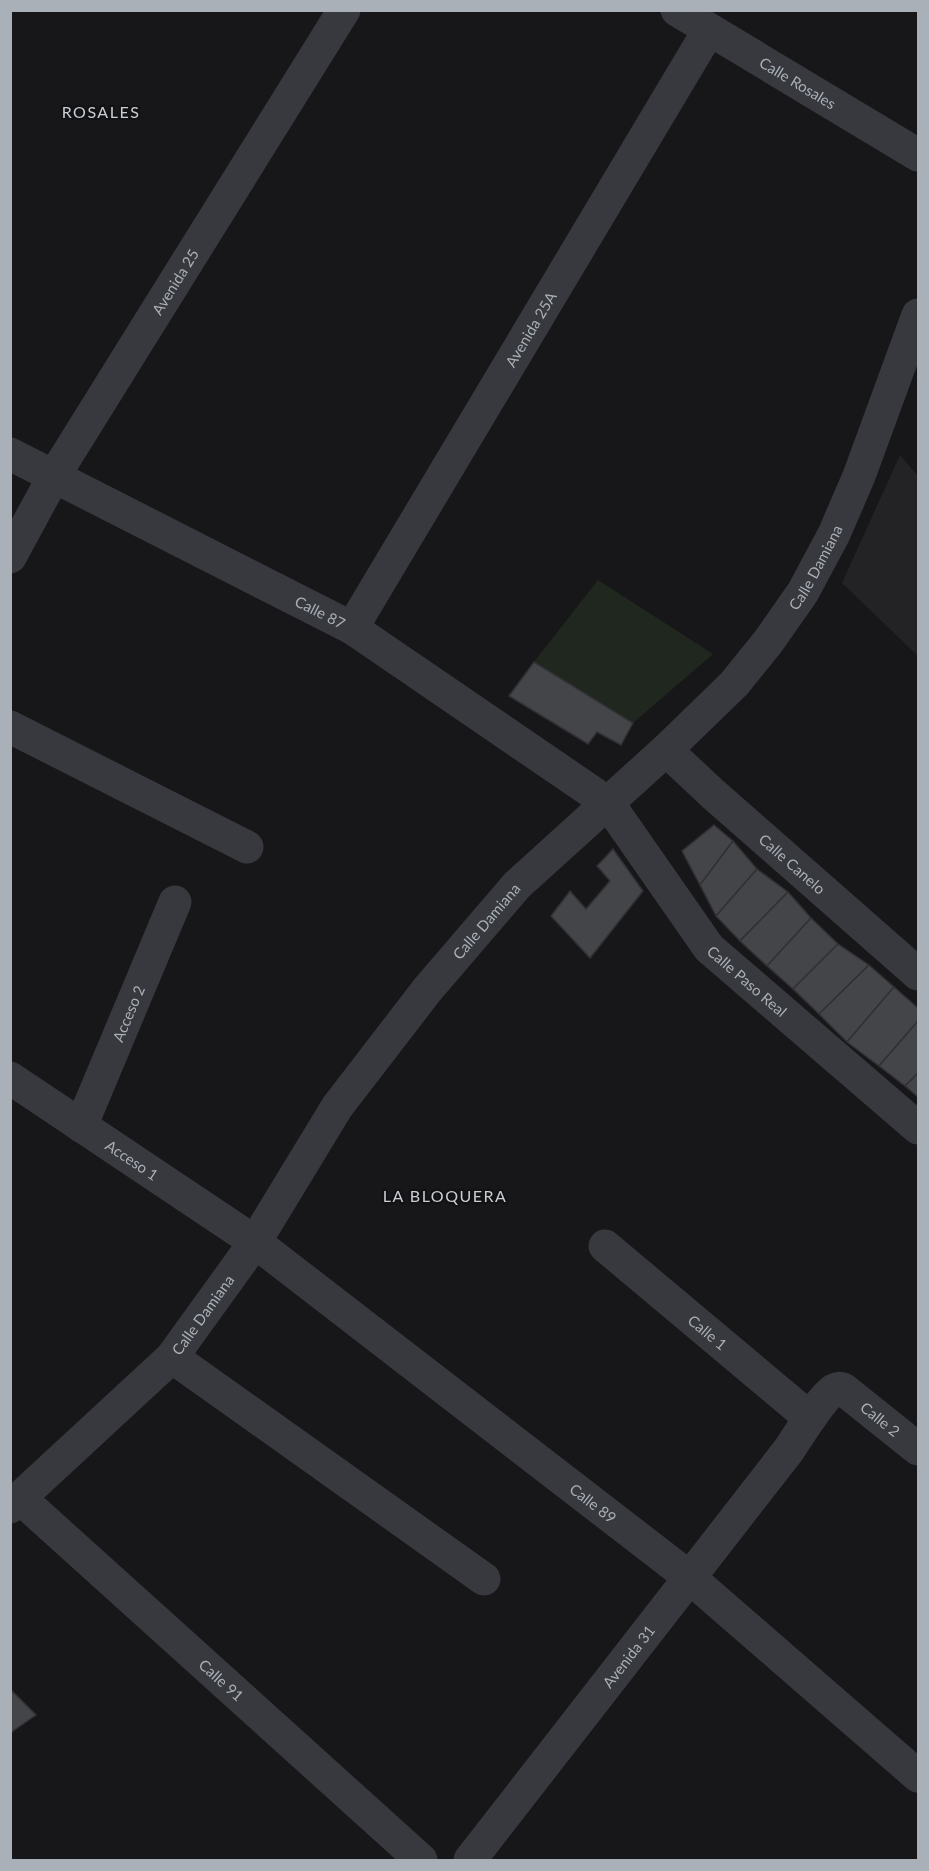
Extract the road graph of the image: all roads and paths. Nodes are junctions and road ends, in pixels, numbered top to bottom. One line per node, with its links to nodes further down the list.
1 (344, 10): 7 (street, Avenida 25)
2 (677, 10): 3 (street, Calle Rosales)
3 (710, 30): 4 (street, Calle Rosales); 9 (street, Avenida 25A)
4 (918, 155)
5 (918, 315): 11 (street, Calle Damiana)
6 (10, 454): 7 (street, Calle 87)
7 (54, 476): 8 (street, Avenida 25); 9 (street, Calle 87)
8 (10, 557)
9 (352, 628): 12 (street, Calle 87)
10 (10, 727): 13 (street)
11 (666, 750): 12 (street, Calle Damiana); 15 (street, Calle Canelo)
12 (608, 803): 18 (street, Calle Paso Real); 19 (street, Calle Damiana)
13 (247, 847)
14 (175, 902): 17 (street, Acceso 2)
15 (918, 974)
16 (10, 1078): 17 (street, Acceso 1)
17 (81, 1126): 19 (street, Acceso 1)
18 (918, 1128)
19 (255, 1242): 21 (street, Calle Damiana); 26 (street, Calle 89)
20 (605, 1246): 23 (street, Calle 1)
21 (172, 1357): 25 (street, Calle Damiana); 27 (street)
22 (843, 1389): 23 (street, Avenida 31); 24 (street, Calle 2)
23 (810, 1418): 26 (street, Avenida 31)
24 (918, 1449)
25 (16, 1503): 29 (street, Calle 91)
26 (689, 1577): 28 (street, Calle 89); 30 (street, Avenida 31)
27 (484, 1579)
28 (918, 1776)
29 (421, 1860)
30 (470, 1860)

